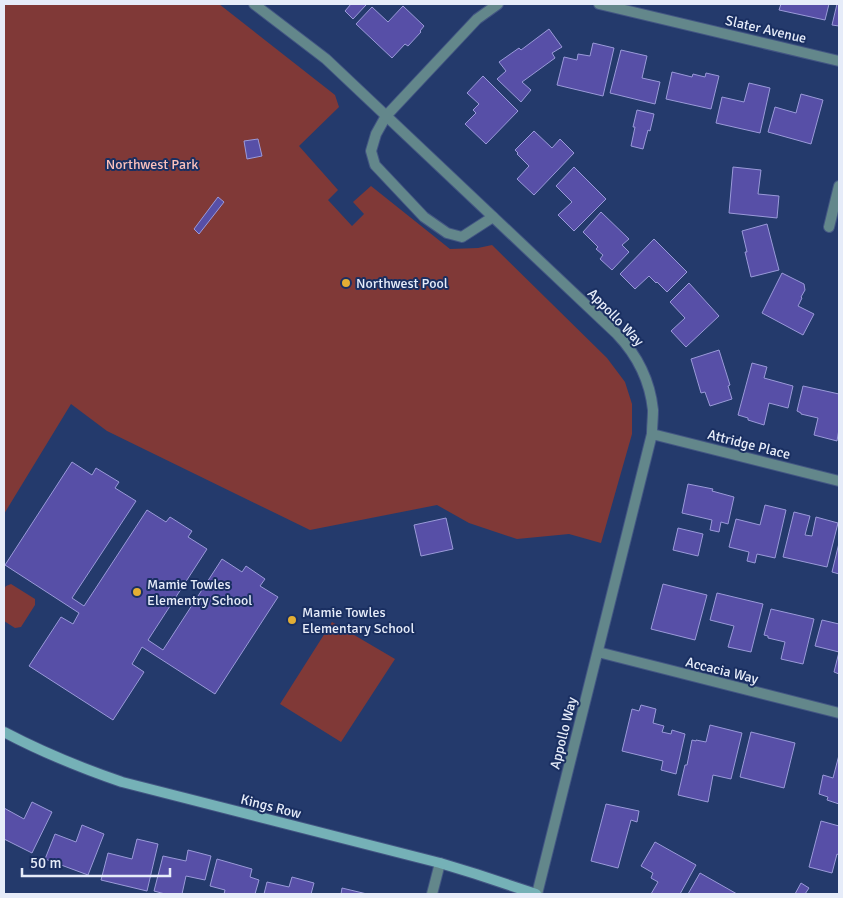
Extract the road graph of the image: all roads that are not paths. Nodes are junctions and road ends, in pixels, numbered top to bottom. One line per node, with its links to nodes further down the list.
1 (254, 4): 5 (street, Appollo Way)
2 (498, 4): 5 (street)
3 (599, 4): 4 (street, Slater Avenue)
4 (839, 61)
5 (386, 116): 7 (street, Appollo Way); 7 (street)
6 (839, 186): 8 (street)
7 (493, 217): 9 (street, Appollo Way)
8 (829, 227)
9 (652, 434): 10 (street, Attridge Place); 11 (street, Appollo Way)
10 (839, 481)
11 (598, 652): 12 (street, Accacia Way); 16 (street, Appollo Way)
12 (839, 714)
13 (4, 732): 14 (main road, Kings Row)
14 (440, 863): 15 (street); 16 (main road, Kings Row)
15 (432, 894)
16 (536, 894)

